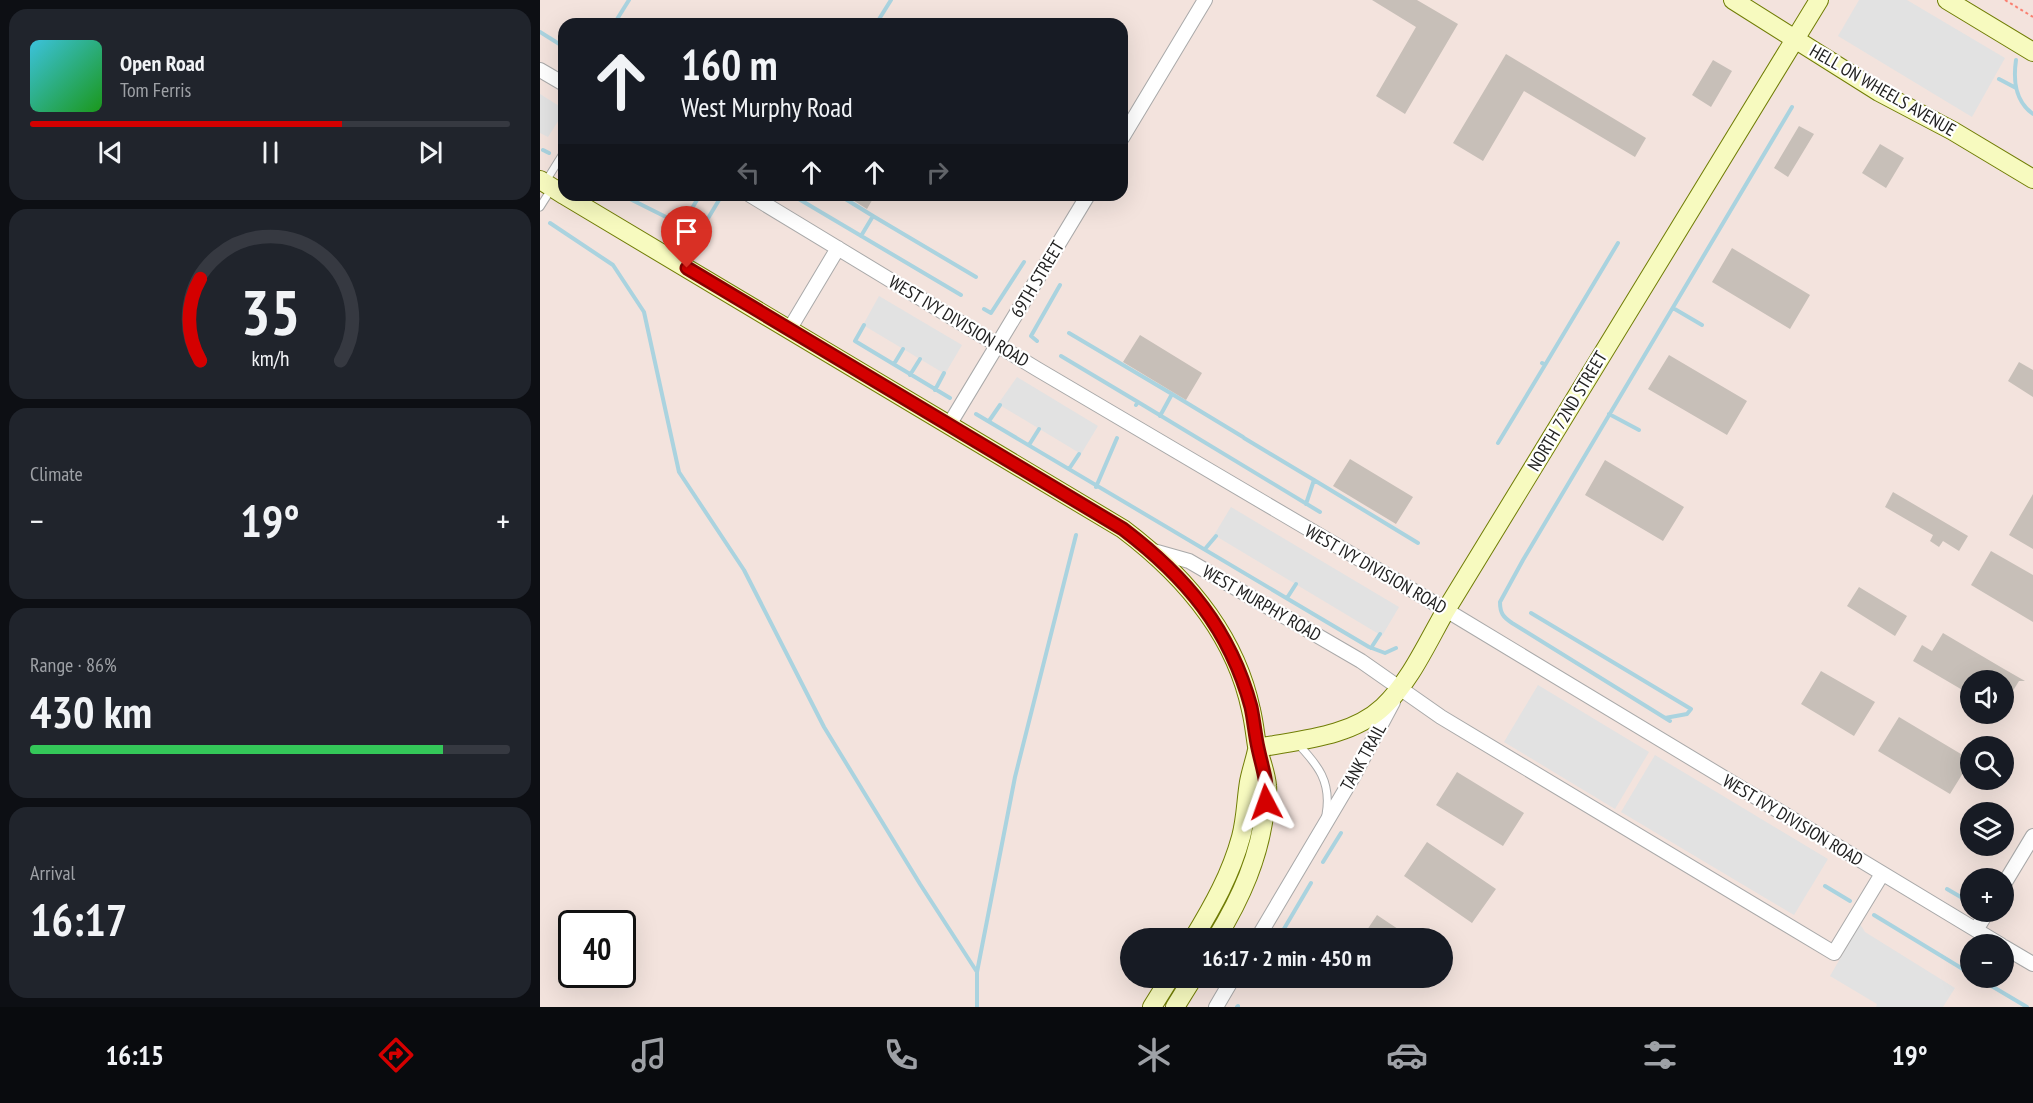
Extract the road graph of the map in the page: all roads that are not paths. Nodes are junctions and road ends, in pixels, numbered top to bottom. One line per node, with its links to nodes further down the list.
1 (1205, 0): 9 (street)
2 (1733, 0): 5 (street, HELL ON WHEELS AVENUE)
3 (1819, 0): 5 (street, NORTH 72ND STREET)
4 (1947, 0): 6 (street)
5 (1795, 38): 11 (street, HELL ON WHEELS AVENUE); 22 (street, NORTH 72ND STREET)
6 (2033, 52)
7 (540, 70): 8 (street)
8 (558, 80)
9 (1128, 128)
10 (558, 172): 12 (lane)
11 (2033, 179)
12 (553, 188): 16 (lane)
13 (575, 201): 18 (street, WEST MURPHY ROAD)
14 (760, 201): 17 (street, WEST IVY DIVISION ROAD)
15 (1084, 201): 19 (street, 69TH STREET)
16 (540, 207)
17 (838, 248): 18 (street); 19 (street, WEST IVY DIVISION ROAD)
18 (789, 330): 20 (street, WEST MURPHY ROAD)
19 (997, 345): 20 (street, 69TH STREET); 22 (street, WEST IVY DIVISION ROAD)
20 (949, 425): 21 (street, WEST MURPHY ROAD)
21 (1150, 550): 23 (street, WEST MURPHY ROAD); 25 (street)
22 (1446, 610): 23 (street, NORTH 72ND STREET); 29 (street, WEST IVY DIVISION ROAD)
23 (1401, 687): 24 (street, NORTH 72ND STREET); 26 (street, TANK TRAIL); 29 (street, WEST MURPHY ROAD)
24 (1295, 741): 25 (street, NORTH 72ND STREET); 26 (lane, TANK TRAIL)
25 (1258, 748): 31 (street); 32 (street)
26 (1324, 826): 33 (street, TANK TRAIL)
27 (2033, 836): 28 (street)
28 (2014, 868)
29 (1882, 874): 34 (street, WEST IVY DIVISION ROAD)
30 (1981, 922): 34 (street)
31 (1199, 928)
32 (1222, 928)
33 (1264, 928)
34 (1976, 930): 35 (street, WEST IVY DIVISION ROAD)
35 (1983, 934)
36 (2014, 953): 37 (street, WEST IVY DIVISION ROAD)
37 (2033, 964)
38 (1164, 988): 41 (street)
39 (1187, 988): 42 (street)
40 (1227, 988): 43 (street)
41 (1152, 1007)
42 (1176, 1007)
43 (1216, 1007)

